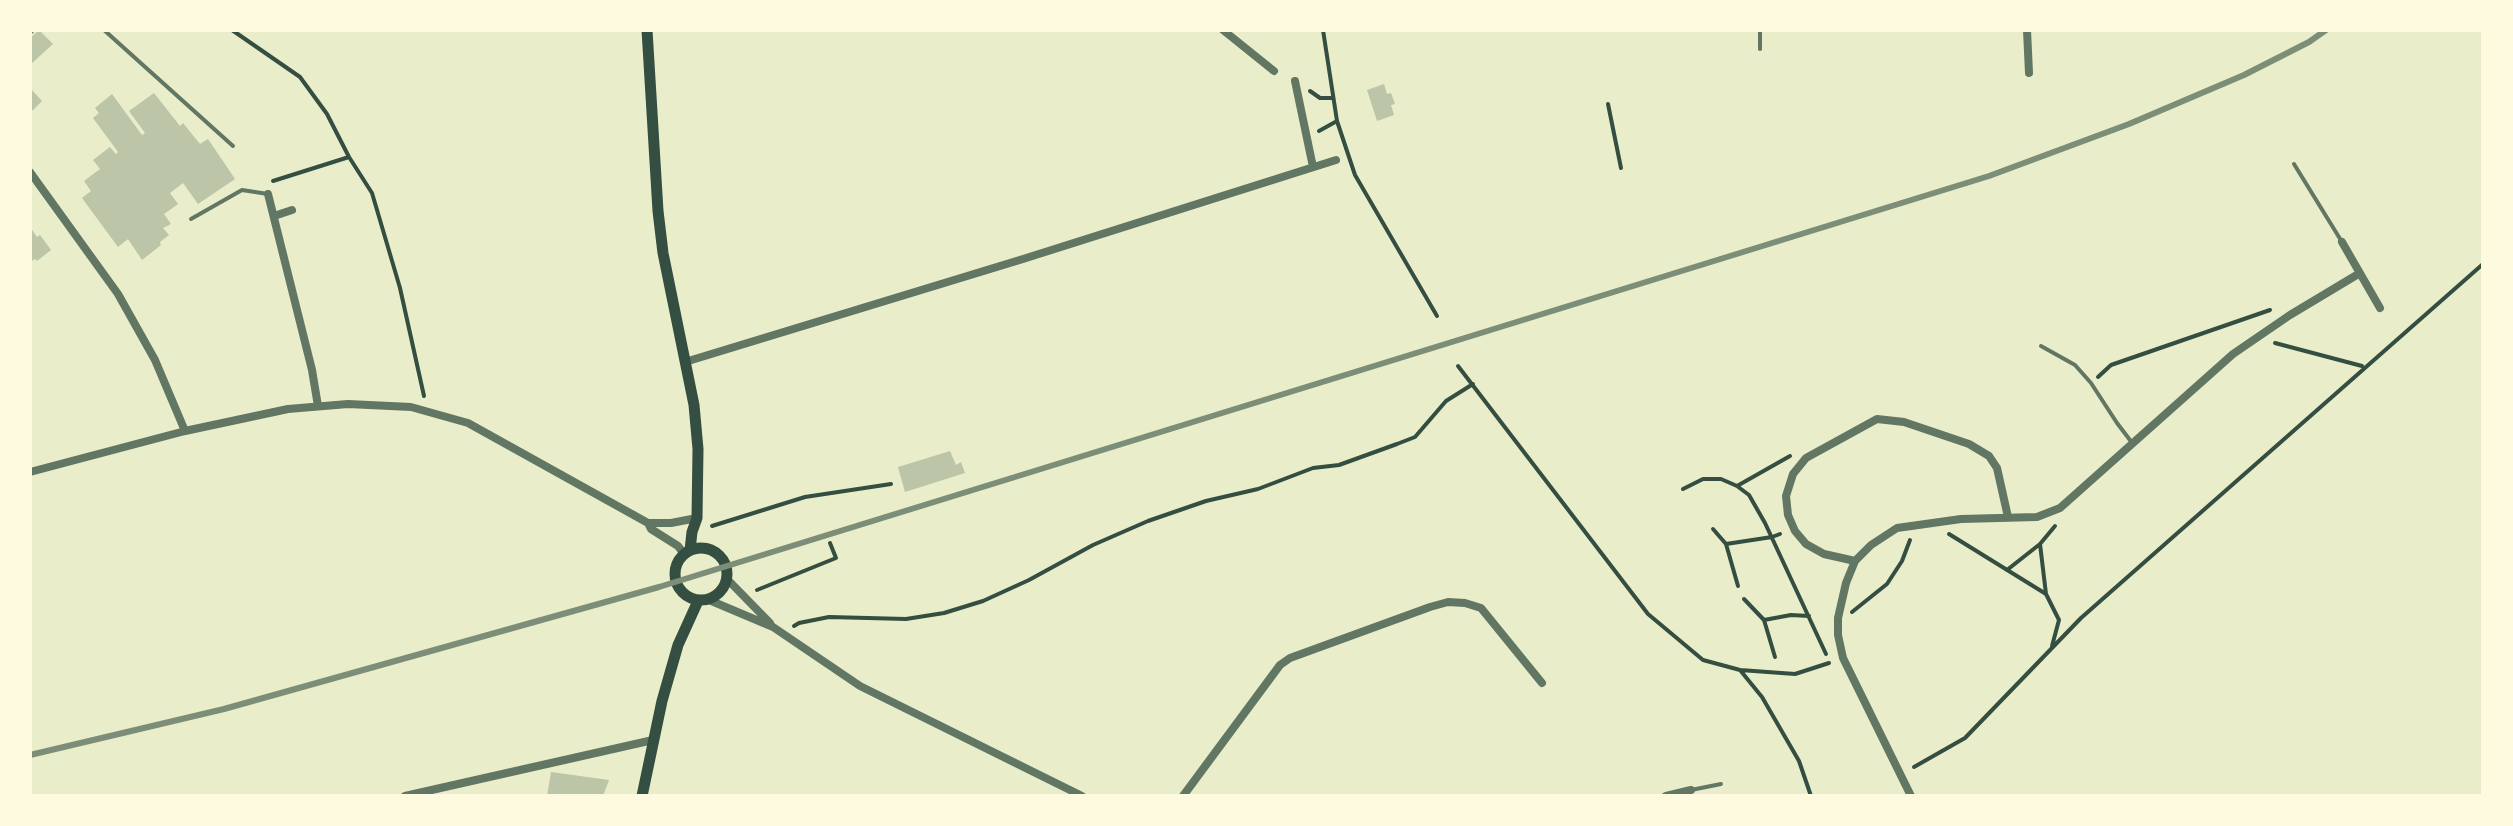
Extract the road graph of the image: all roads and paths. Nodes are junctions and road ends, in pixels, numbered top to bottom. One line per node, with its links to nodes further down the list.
1 (104, 30): 15 (lane)
2 (232, 30): 16 (path)
3 (647, 30): 37 (main road)
4 (1223, 30): 9 (street)
5 (1323, 30): 13 (path)
6 (1760, 30): 8 (lane)
7 (2027, 30): 10 (street)
8 (1760, 49)
9 (1274, 71)
10 (2029, 72)
11 (1295, 81): 14 (street)
12 (1608, 104): 20 (path)
13 (1337, 121): 14 (path); 31 (path)
14 (1307, 138): 19 (street)
15 (233, 146)
16 (349, 156): 22 (path); 43 (path)
17 (1336, 160): 19 (street)
18 (2294, 164): 27 (lane)
19 (1312, 168): 37 (street)
20 (1620, 168)
21 (30, 172): 44 (street)
22 (250, 191): 23 (lane); 26 (lane)
23 (268, 194): 25 (street)
24 (292, 210): 25 (street)
25 (274, 216): 42 (street)
26 (191, 219)
27 (2342, 242): 29 (street)
28 (2483, 264): 39 (path)
29 (2360, 274): 30 (street); 32 (street)
30 (2380, 308)
31 (1437, 316)
32 (2290, 316): 33 (street); 40 (path)
33 (2256, 338): 36 (street); 39 (path)
34 (2225, 344): 36 (lane)
35 (2041, 346): 40 (lane)
36 (2233, 354): 45 (street)
37 (685, 362): 55 (main road)
38 (1458, 366): 41 (path)
39 (2365, 366): 76 (path)
40 (2091, 383): 45 (lane)
41 (1472, 384): 75 (path); 80 (path)
42 (318, 406): 43 (street); 44 (street)
43 (427, 411): 53 (street)
44 (185, 431): 47 (street)
45 (2134, 444): 51 (street)
46 (1806, 458): 49 (path); 52 (street); 63 (street)
47 (30, 472)
48 (891, 484): 55 (path)
49 (1737, 486): 50 (path); 57 (path)
50 (1683, 489)
51 (2056, 509): 52 (street); 60 (path)
52 (2008, 517): 54 (street)
53 (648, 523): 55 (street); 62 (street)
54 (1927, 523): 63 (street); 64 (path); 72 (path)
55 (699, 524): 61 (main road); 62 (main road)
56 (1713, 529): 59 (path)
57 (1772, 537): 59 (path); 71 (path)
58 (830, 543): 68 (path)
59 (1726, 544): 66 (path)
60 (2040, 544): 64 (path); 67 (path)
61 (710, 549): 62 (main road); 65 (main road)
62 (687, 552): 70 (main road)
63 (1856, 561): 72 (street)
64 (2007, 570): 67 (path)
65 (728, 579): 68 (street); 70 (main road)
66 (1738, 586)
67 (2046, 594): 76 (path)
68 (744, 596): 74 (street)
69 (1744, 599): 73 (path)
70 (704, 600): 74 (street); 82 (main road)
71 (1809, 616): 73 (path); 78 (path)
72 (1838, 618): 79 (street)
73 (1764, 620): 77 (path)
74 (773, 627): 75 (street)
75 (783, 634): 88 (street)
76 (2051, 650): 83 (path)
77 (1776, 657)
78 (1828, 658)
79 (1843, 658): 80 (path); 83 (street)
80 (1740, 670): 91 (path)
81 (1542, 683): 89 (street)
82 (653, 740): 86 (street); 87 (main road)
83 (1901, 774): 92 (street)
84 (1721, 784): 85 (lane)
85 (1691, 790): 90 (street)
86 (405, 796)
87 (642, 796)
88 (1082, 796)
89 (1183, 796)
90 (1666, 796)
91 (1810, 796)
92 (1912, 796)

